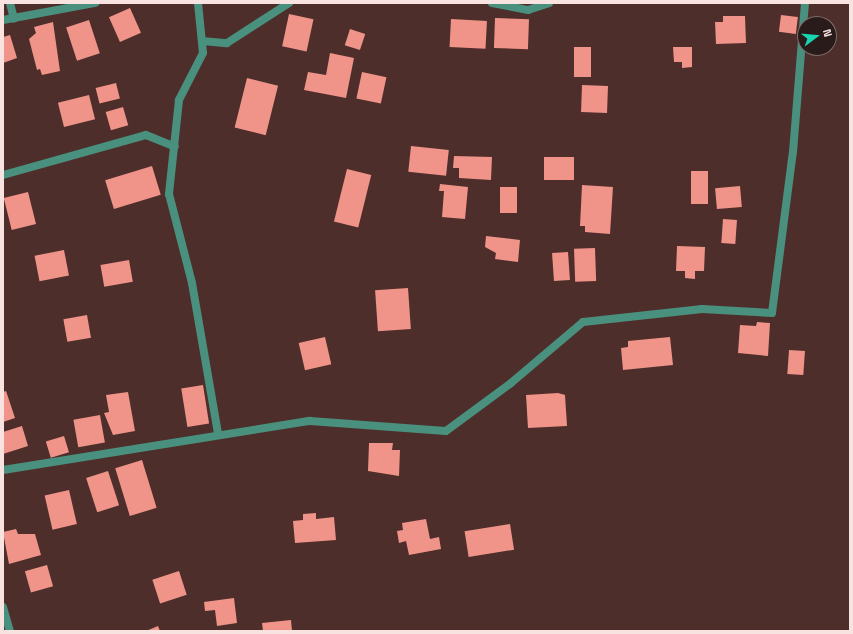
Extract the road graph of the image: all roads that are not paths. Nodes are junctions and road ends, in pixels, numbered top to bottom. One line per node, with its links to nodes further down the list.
1 (10, 3): 8 (street)
2 (95, 3): 8 (street)
3 (198, 3): 10 (street)
4 (289, 3): 10 (street)
5 (492, 3): 6 (street)
6 (549, 3)
7 (805, 3): 13 (street)
8 (14, 19): 9 (street)
9 (3, 20)
10 (202, 41): 11 (street)
11 (175, 147): 12 (street); 13 (street)
12 (3, 175)
13 (218, 433): 14 (street)
14 (3, 470)
15 (3, 607): 16 (street)
16 (10, 631)

